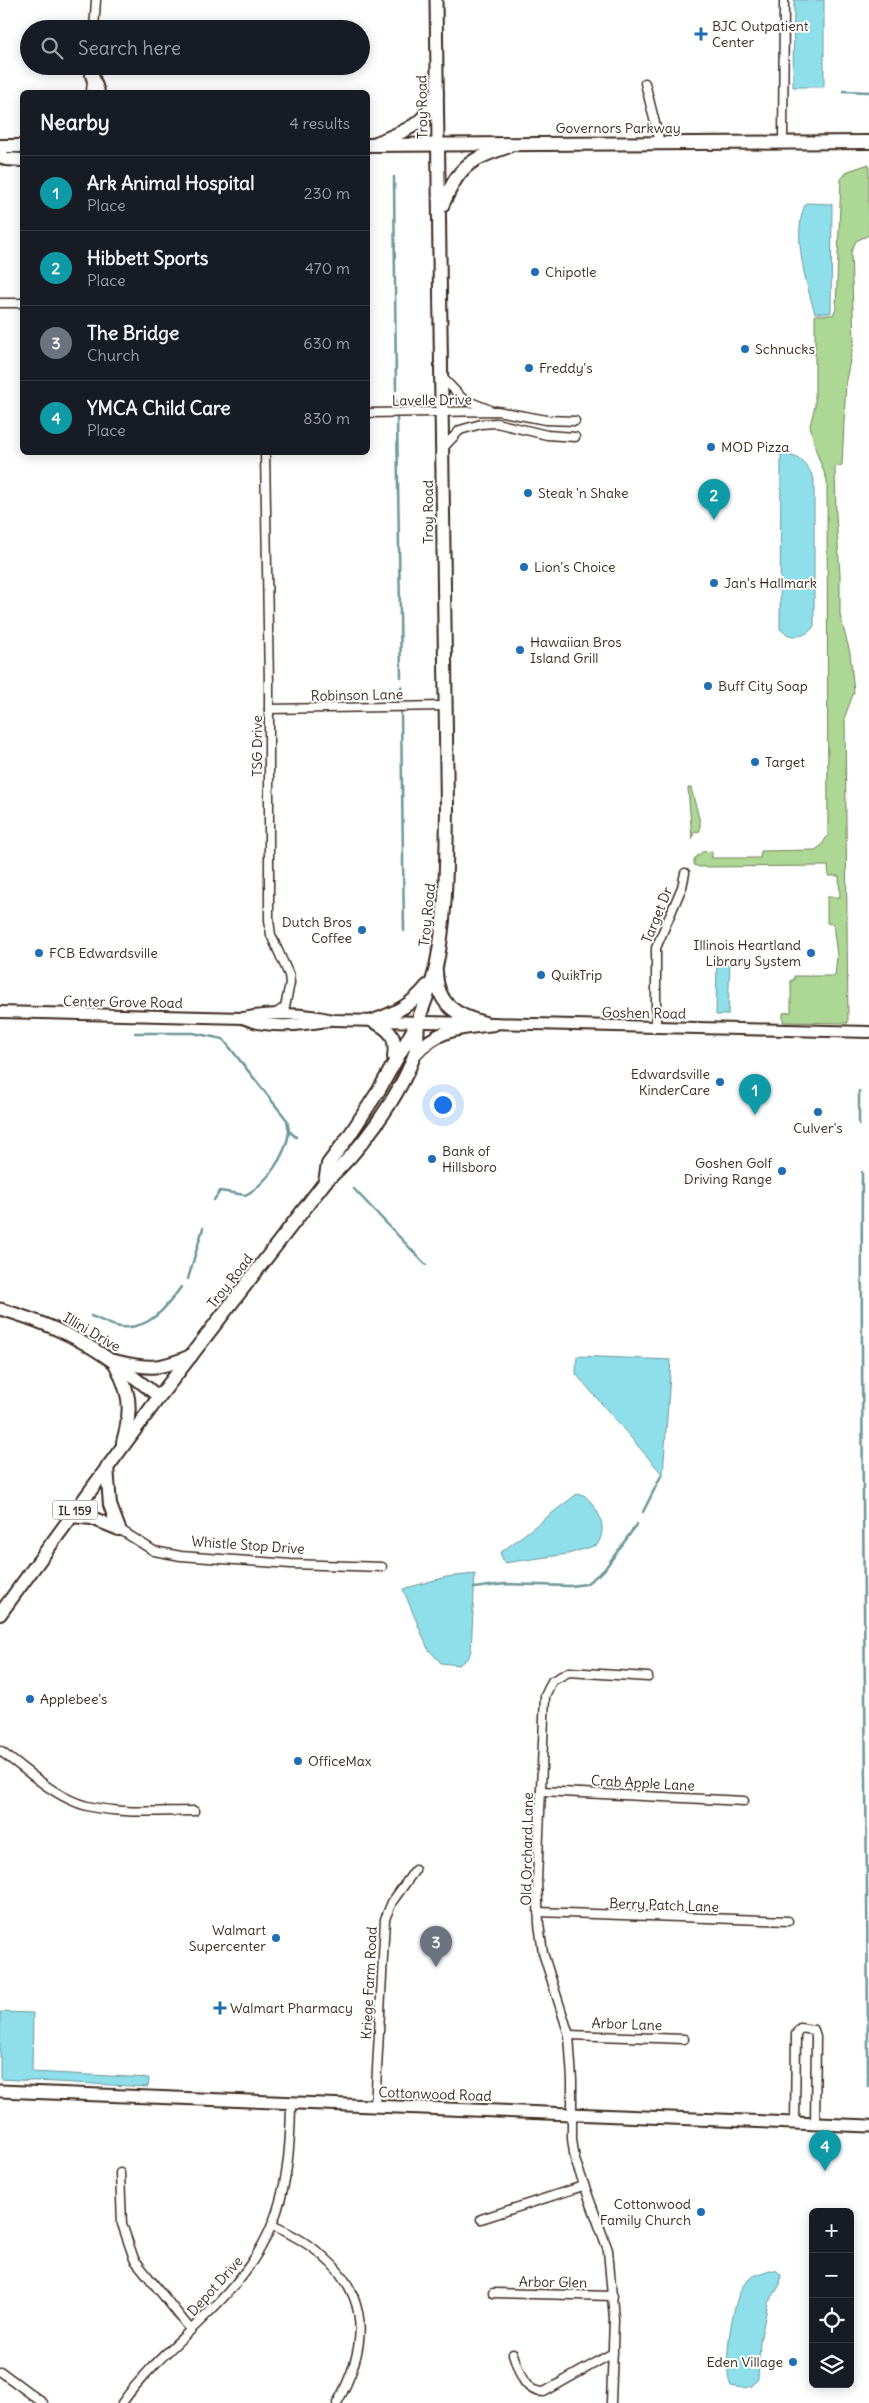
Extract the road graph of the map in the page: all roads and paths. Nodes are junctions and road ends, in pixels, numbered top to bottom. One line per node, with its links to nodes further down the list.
1 (96, 0): 4 (street)
2 (436, 0): 10 (main road, Troy Road)
3 (784, 0): 11 (street)
4 (95, 20)
5 (92, 75): 8 (street)
6 (93, 75): 9 (main road)
7 (645, 83): 13 (street)
8 (91, 90)
9 (97, 90)
10 (437, 93): 14 (main road); 15 (main road, Troy Road)
11 (783, 142): 12 (main road, Governors Parkway); 13 (main road, Governors Parkway)
12 (869, 142)
13 (660, 143): 16 (main road, Governors Parkway)
14 (370, 144): 15 (main road, Governors Parkway)
15 (438, 144): 16 (main road, Governors Parkway); 21 (main road, Troy Road)
16 (516, 144): 21 (main road)
17 (20, 145): 18 (main road)
18 (0, 146)
19 (0, 155): 20 (main road)
20 (20, 160)
21 (440, 210): 24 (main road, Troy Road)
22 (0, 303): 23 (street)
23 (20, 303)
24 (442, 377): 25 (main road, Troy Road); 26 (street, Lavelle Drive)
25 (443, 411): 26 (street, Lavelle Drive); 27 (street, Lavelle Drive); 30 (main road, Troy Road)
26 (497, 411): 28 (street, Lavelle Drive)
27 (370, 413)
28 (575, 421)
29 (575, 437): 30 (street, Lavelle Drive)
30 (443, 448): 32 (main road, Troy Road)
31 (265, 455): 33 (street, TSG Drive)
32 (445, 706): 33 (street, Robinson Lane); 35 (main road, Troy Road)
33 (269, 709): 38 (street, TSG Drive)
34 (685, 873): 44 (street, Target Dr)
35 (436, 966): 36 (main road, Troy Road); 43 (main road)
36 (432, 980): 41 (main road); 42 (main road, Troy Road)
37 (0, 1012): 39 (street, Center Grove Road)
38 (260, 1015): 39 (street, Center Grove Road); 40 (street, Center Grove Road)
39 (244, 1018): 40 (street, Center Grove Road)
40 (333, 1020): 41 (street, Center Grove Road)
41 (373, 1021): 42 (street, Center Grove Road); 47 (main road)
42 (418, 1021): 43 (street, Goshen Road); 46 (main road, Troy Road); 47 (main road, Troy Road)
43 (491, 1023): 44 (street, Goshen Road); 46 (main road)
44 (656, 1027): 45 (street, Goshen Road)
45 (869, 1032)
46 (415, 1054): 48 (main road, Troy Road)
47 (393, 1064): 48 (main road, Troy Road)
48 (324, 1182): 50 (main road, Troy Road)
49 (0, 1309): 51 (main road, Illini Drive)
50 (192, 1355): 51 (main road); 52 (main road, Troy Road)
51 (114, 1361): 52 (main road, Illini Drive); 53 (main road)
52 (159, 1397): 53 (main road, IL 159)
53 (121, 1449): 54 (main road, IL 159)
54 (107, 1467): 55 (main road, IL 159); 56 (main road)
55 (71, 1516): 56 (main road, Whistle Stop Drive); 58 (main road, IL 159)
56 (119, 1529): 57 (street, Whistle Stop Drive)
57 (382, 1566)
58 (0, 1614)
59 (648, 1677): 61 (street, Old Orchard Lane)
60 (0, 1750): 63 (street)
61 (541, 1791): 62 (street, Crab Apple Lane); 65 (street, Old Orchard Lane)
62 (744, 1802)
63 (194, 1811)
64 (416, 1870): 71 (street, Kriege Farm Road)
65 (538, 1912): 66 (street, Berry Patch Lane); 67 (street, Old Orchard Lane)
66 (788, 1921)
67 (568, 2035): 68 (street, Arbor Lane); 72 (street, Old Orchard Lane)
68 (684, 2039)
69 (0, 2091): 70 (main road, Cottonwood Road)
70 (292, 2104): 71 (main road, Cottonwood Road); 79 (street, Depot Drive)
71 (375, 2107): 72 (main road, Cottonwood Road)
72 (571, 2114): 73 (main road, Cottonwood Road); 77 (street, Old Orchard Lane)
73 (795, 2123): 74 (main road, Cottonwood Road); 74 (street)
74 (814, 2124): 75 (main road, Cottonwood Road)
75 (869, 2126)
76 (120, 2173): 82 (street)
77 (583, 2186): 78 (street); 81 (street, Old Orchard Lane)
78 (481, 2219)
79 (272, 2225): 82 (street, Depot Drive); 88 (street)
80 (493, 2293): 81 (street, Arbor Glen)
81 (613, 2296): 83 (street, Old Orchard Lane)
82 (191, 2330): 87 (street, Depot Drive)
83 (613, 2353): 84 (street); 89 (street, Old Orchard Lane)
84 (513, 2354)
85 (0, 2371): 86 (street)
86 (43, 2403)
87 (122, 2403)
88 (337, 2403)
89 (611, 2403)

